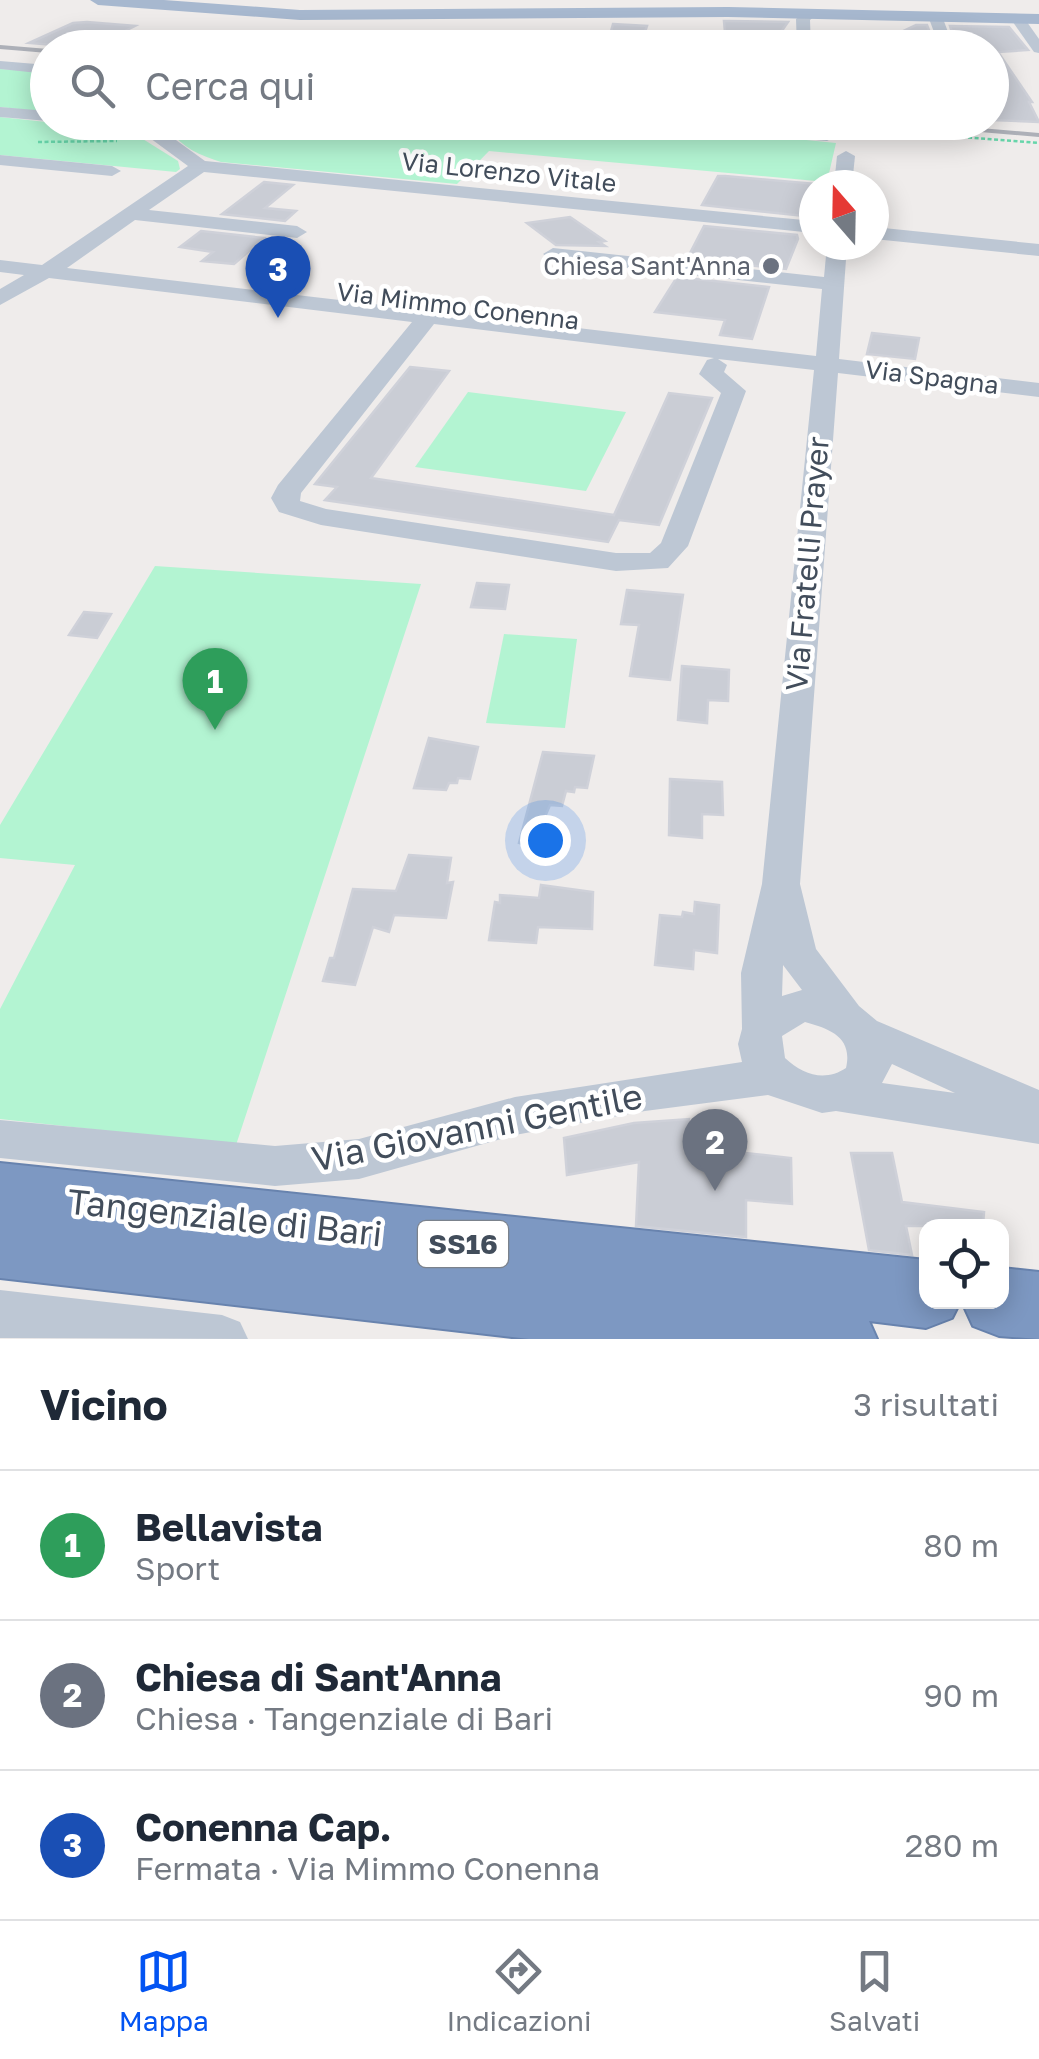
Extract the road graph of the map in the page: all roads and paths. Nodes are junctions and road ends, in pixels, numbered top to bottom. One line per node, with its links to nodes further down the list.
1 (98, 0): 2 (main road)
2 (811, 14): 3 (main road); 6 (street)
3 (935, 16): 4 (main road); 7 (street)
4 (1017, 18): 5 (main road); 8 (street)
5 (1039, 18)
6 (803, 30)
7 (940, 30)
8 (1039, 49)
9 (0, 63): 10 (street)
10 (30, 66)
11 (0, 112): 12 (street)
12 (30, 114)
13 (106, 140): 16 (path)
14 (166, 140): 20 (street)
15 (986, 140): 17 (path)
16 (28, 141)
17 (1039, 143)
18 (846, 156): 21 (street)
19 (0, 160): 22 (street)
20 (200, 166): 23 (street); 24 (street, Via Lorenzo Vitale)
21 (845, 170)
22 (112, 171)
23 (130, 214): 25 (street); 31 (street)
24 (799, 226)
25 (296, 232)
26 (889, 235): 27 (street)
27 (1039, 250)
28 (553, 254): 33 (street)
29 (836, 260): 33 (street, Via Fratelli Prayer)
30 (0, 266): 31 (street, Via Mimmo Conenna)
31 (35, 276): 32 (street, Via Mimmo Conenna); 34 (street); 35 (street, Via Mimmo Conenna)
32 (0, 277)
33 (833, 284): 37 (street, Via Fratelli Prayer)
34 (0, 298)
35 (423, 323): 36 (street, Via Mimmo Conenna); 36 (street); 37 (street, Via Mimmo Conenna)
36 (716, 365): 37 (street, Via Mimmo Conenna)
37 (824, 372): 38 (street, Via Spagna); 39 (street, Via Fratelli Prayer)
38 (1039, 390)
39 (780, 884): 40 (street); 41 (street)
40 (854, 1024): 41 (street); 43 (street); 44 (street)
41 (763, 1028): 42 (street)
42 (775, 1076): 43 (street); 46 (street, Via Giovanni Gentile)
43 (837, 1094): 45 (street)
44 (1039, 1110)
45 (1039, 1125)
46 (0, 1139)
47 (0, 1193): 49 (highway, Tangenziale di Bari / SS16)
48 (0, 1246): 54 (highway, Tangenziale di Bari / SS16)
49 (919, 1293)
50 (1009, 1303): 51 (highway)
51 (1039, 1306)
52 (28, 1324): 53 (street)
53 (222, 1339)
54 (839, 1339)

